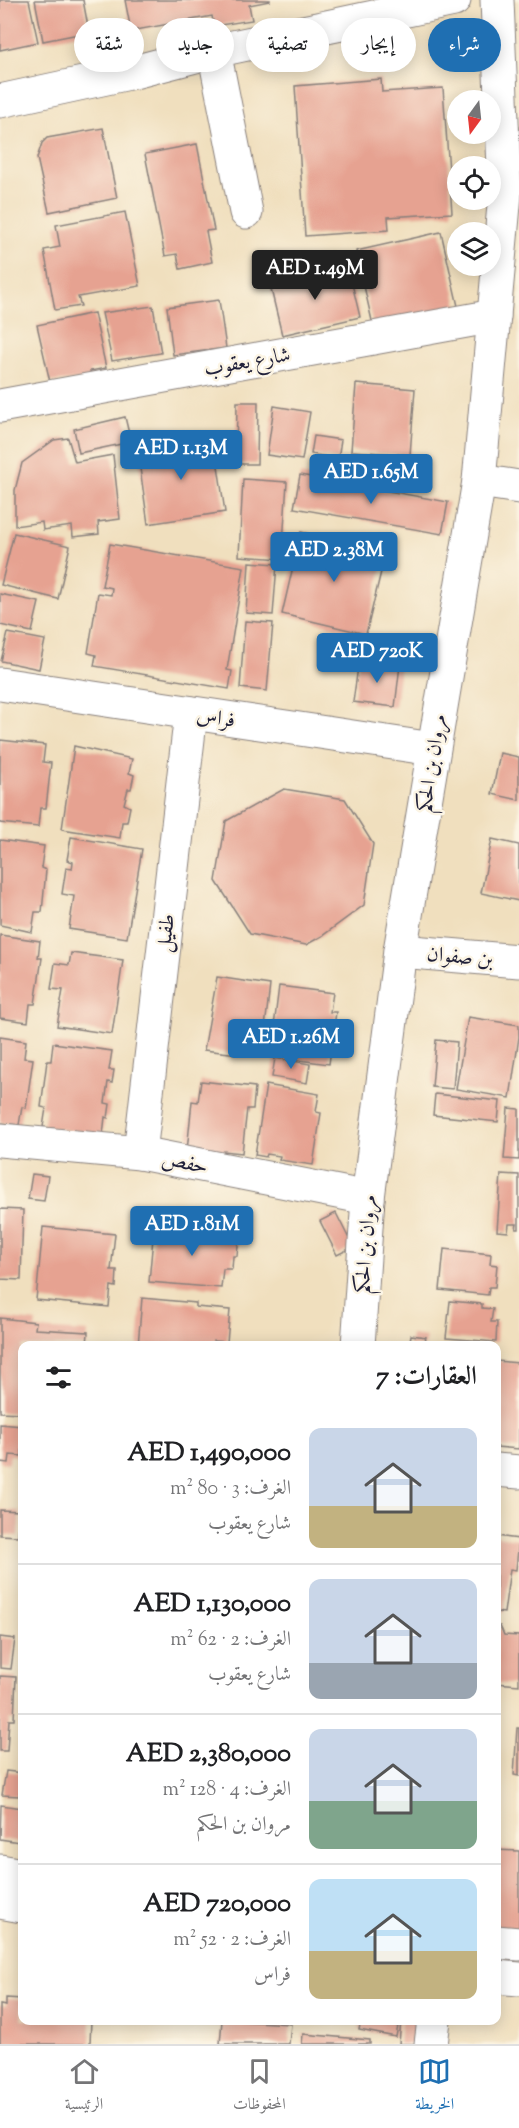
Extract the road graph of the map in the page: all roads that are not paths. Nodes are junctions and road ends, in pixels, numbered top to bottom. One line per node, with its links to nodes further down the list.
1 (454, 0): 3 (street)
2 (497, 0): 7 (street, مروان بن الحكم)
3 (234, 47)
4 (156, 66): 6 (street)
5 (218, 72): 8 (street)
6 (0, 101)
7 (512, 192): 9 (street, مروان بن الحكم)
8 (246, 213)
9 (495, 316): 10 (street, شارع يعقوب); 11 (street, مروان بن الحكم)
10 (0, 406)
11 (479, 481): 12 (street); 15 (street, مروان بن الحكم)
12 (519, 487)
13 (0, 684): 14 (street, فراس)
14 (191, 713): 15 (street, فراس); 19 (street, طفيل)
15 (433, 749): 16 (street, مروان بن الحكم)
16 (400, 951): 17 (street, بن صفوان); 20 (street, مروان بن الحكم)
17 (519, 961)
18 (0, 1140): 19 (street, حفص)
19 (140, 1153): 20 (street, حفص)
20 (368, 1198): 21 (street, مروان بن الحكم)
21 (358, 1341)
22 (501, 1470): 23 (street)
23 (519, 1472)
24 (0, 1871): 25 (street)
25 (18, 1874)
26 (0, 1902): 27 (street)
27 (18, 1905)
28 (501, 1942): 29 (street)
29 (519, 1944)
30 (501, 1977): 31 (street)
31 (519, 1978)
32 (433, 2025): 33 (street)
33 (430, 2044)

